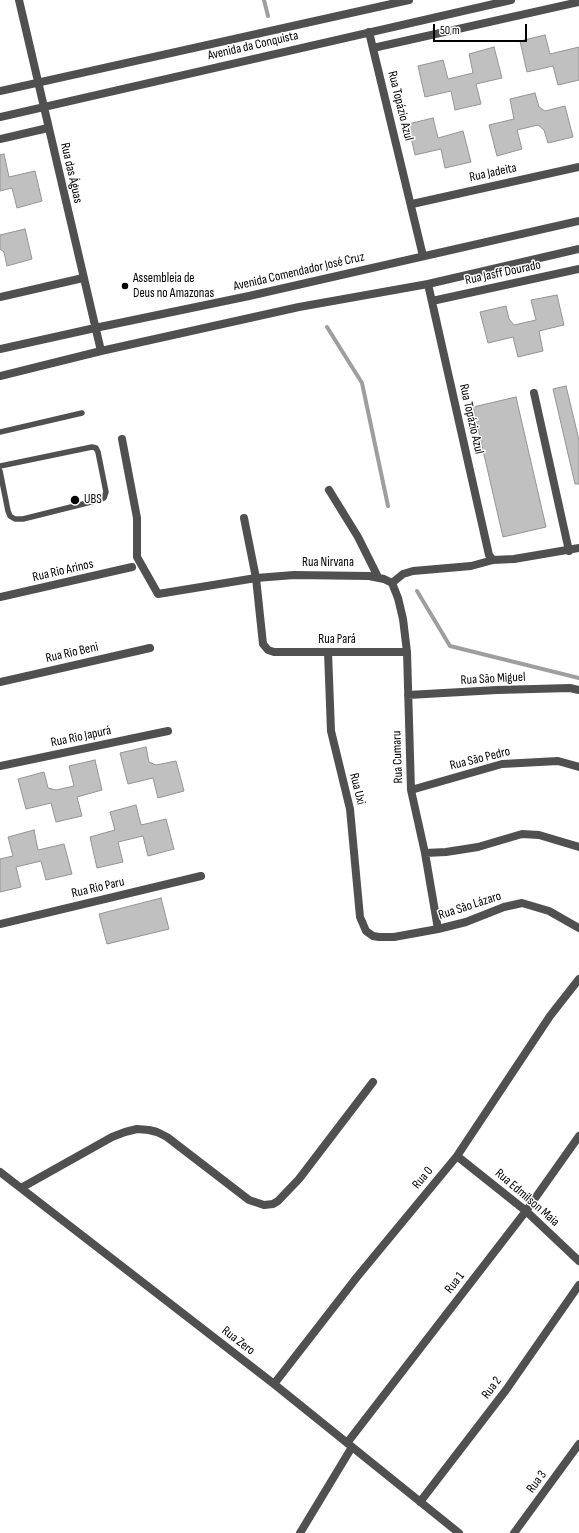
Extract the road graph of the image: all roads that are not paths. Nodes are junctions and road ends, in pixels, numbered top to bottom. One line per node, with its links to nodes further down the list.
1 (19, 0): 7 (street, Rua das Águas)
2 (409, 0): 7 (street, Avenida da Conquista)
3 (511, 0): 5 (street, Avenida da Conquista)
4 (579, 2): 6 (street)
5 (369, 32): 6 (street, Rua Topázio Azul); 9 (street, Avenida da Conquista)
6 (373, 48): 14 (street, Rua Topázio Azul)
7 (39, 82): 8 (street, Avenida da Conquista); 9 (street, Rua das Águas)
8 (0, 91)
9 (43, 106): 10 (street, Avenida da Conquista); 11 (street, Rua das Águas)
10 (0, 116)
11 (48, 128): 12 (street); 19 (street, Rua das Águas)
12 (0, 139)
13 (579, 167): 14 (street, Rua Jadeita)
14 (412, 204): 17 (street, Rua Topázio Azul)
15 (579, 221): 17 (street, Avenida Comendador José Cruz)
16 (579, 249): 20 (street)
17 (423, 256): 23 (street, Avenida Comendador José Cruz)
18 (579, 269): 22 (street, Rua Jasff Dourado)
19 (84, 278): 21 (street); 23 (street, Rua das Águas)
20 (428, 284): 22 (street, Rua Topázio Azul); 25 (street)
21 (0, 297)
22 (432, 301): 37 (street, Rua Topázio Azul)
23 (95, 328): 24 (street, Avenida Comendador José Cruz); 25 (street, Rua das Águas)
24 (0, 349)
25 (101, 351): 26 (street)
26 (0, 376)
27 (534, 393): 36 (street)
28 (82, 413): 29 (lane)
29 (0, 432)
30 (122, 439): 40 (street, Rua Nirvana)
31 (0, 466): 32 (lane)
32 (0, 471)
33 (329, 490): 39 (street)
34 (244, 518): 40 (street)
35 (579, 548): 36 (street)
36 (569, 551): 37 (street)
37 (493, 560): 41 (street)
38 (132, 567): 42 (street, Rua Rio Arinos)
39 (378, 577): 40 (street, Rua Nirvana); 41 (street, Rua Nirvana)
40 (256, 578): 44 (street, Rua Pará)
41 (392, 583): 45 (street, Rua Cumaru)
42 (0, 597)
43 (150, 648): 46 (street, Rua Rio Beni)
44 (328, 652): 45 (street, Rua Pará); 59 (street, Rua Uxi)
45 (407, 652): 48 (street, Rua Cumaru)
46 (0, 682)
47 (579, 690): 48 (street, Rua São Miguel)
48 (408, 695): 52 (street, Rua Cumaru)
49 (168, 731): 50 (street, Rua Rio Japurá)
50 (0, 766)
51 (579, 767): 52 (street, Rua São Pedro)
52 (411, 790): 54 (street, Rua Cumaru)
53 (579, 846): 54 (street)
54 (425, 853): 58 (street, Rua Cumaru)
55 (201, 876): 56 (street, Rua Rio Paru)
56 (0, 924)
57 (579, 928): 58 (street, Rua São Lázaro)
58 (438, 929): 59 (street, Rua São Lázaro)
59 (366, 931)
60 (579, 979): 63 (street, Rua 0)
61 (373, 1082): 65 (street)
62 (579, 1136): 66 (street, Rua 1)
63 (457, 1156): 66 (street, Rua Edmilson Maia); 69 (street, Rua 0)
64 (0, 1172): 65 (street, Rua Zero)
65 (20, 1188): 69 (street, Rua Zero)
66 (526, 1211): 67 (street, Rua Edmilson Maia); 71 (street, Rua 1)
67 (579, 1261)
68 (579, 1285): 72 (street, Rua 2)
69 (274, 1384): 71 (street, Rua Zero)
70 (579, 1444): 75 (street, Rua 3)
71 (350, 1445): 72 (street, Rua Zero); 73 (street, Rua 1)
72 (420, 1502): 74 (street, Rua Zero)
73 (300, 1533)
74 (459, 1533)
75 (514, 1533)

